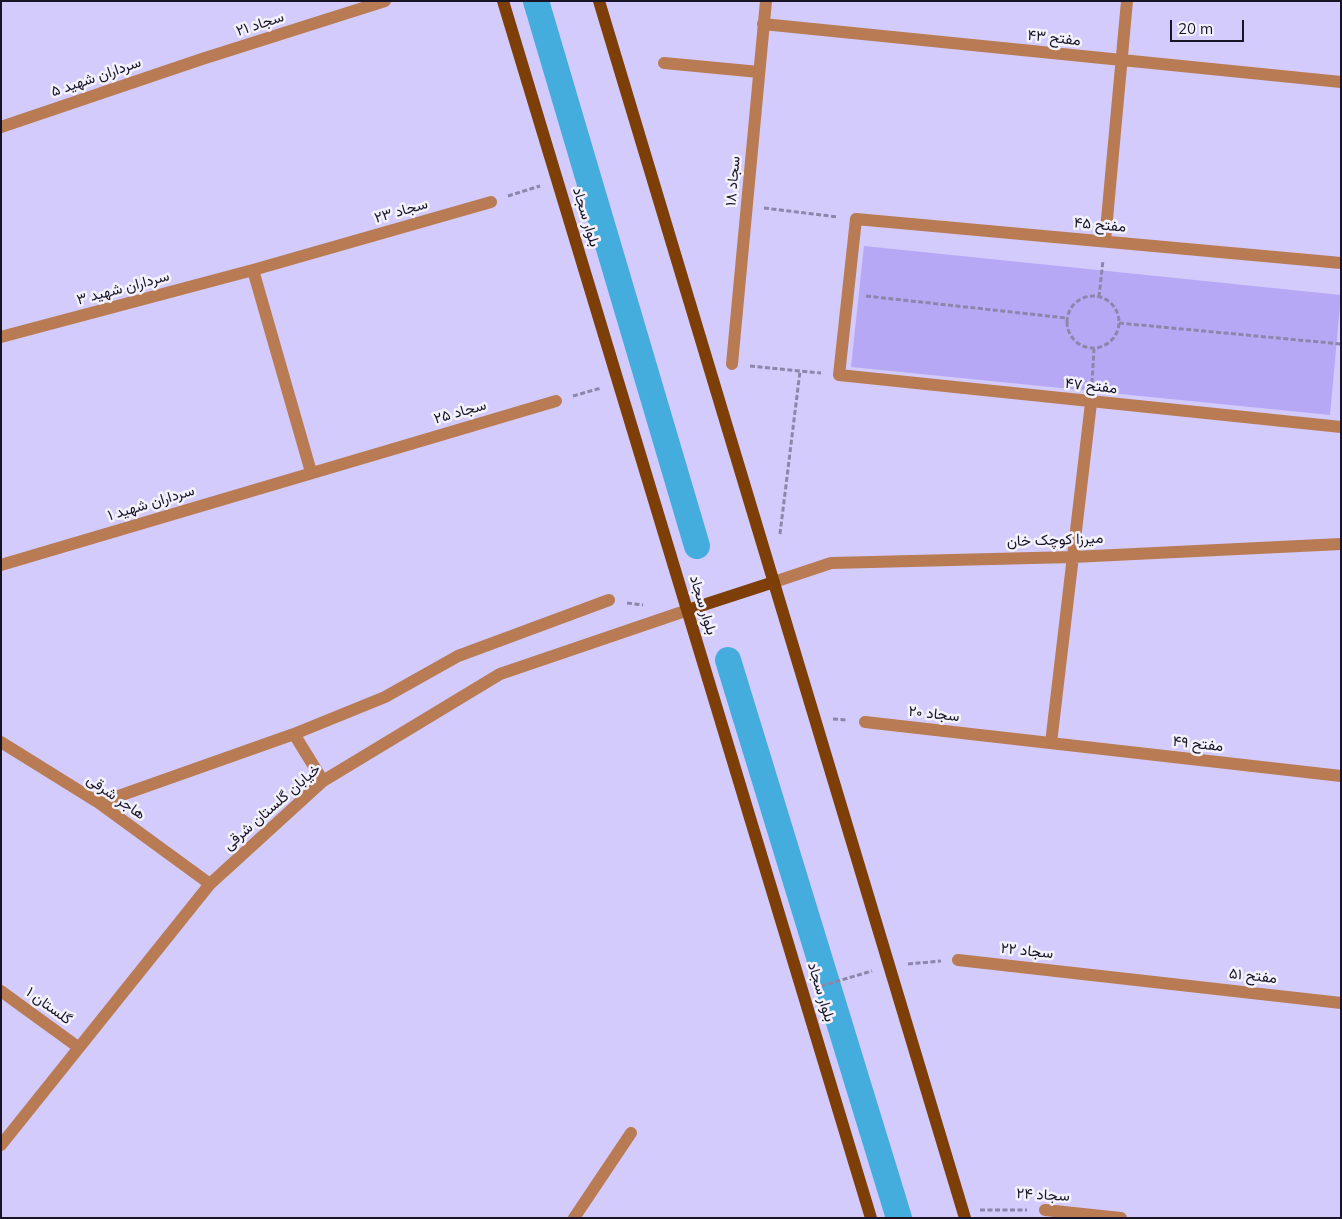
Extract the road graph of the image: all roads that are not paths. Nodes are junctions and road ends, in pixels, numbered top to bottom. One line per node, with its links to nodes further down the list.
1 (385, 1): 7 (street, سجاد ۲۱)
2 (503, 1): 29 (main road, بلوار سجاد)
3 (599, 1): 27 (main road)
4 (766, 1): 6 (street, سجاد ۱۸)
5 (1127, 1): 8 (street)
6 (763, 24): 8 (street, مفتح ۴۳); 10 (street, سجاد ۱۸)
7 (202, 59): 12 (street, سرداران شهید ۵)
8 (1121, 62): 11 (street, مفتح ۴۳); 14 (street)
9 (664, 63): 10 (street)
10 (759, 72): 18 (street, سجاد ۱۸)
11 (1341, 82)
12 (1, 127)
13 (491, 202): 16 (street, سجاد ۲۳)
14 (1104, 241): 15 (street, مفتح ۴۵); 19 (street, مفتح ۴۵)
15 (1341, 263)
16 (253, 270): 17 (street, سرداران شهید ۳); 23 (street)
17 (1, 337)
18 (732, 364)
19 (839, 375): 21 (street, مفتح ۴۷)
20 (556, 401): 23 (street, سجاد ۲۵)
21 (1091, 403): 22 (street, مفتح ۴۷); 25 (street)
22 (1341, 427)
23 (311, 472): 26 (street, سرداران شهید ۱)
24 (1341, 544): 25 (street, میرزا کوچک خان)
25 (1073, 557): 27 (street, میرزا کوچک خان); 33 (street)
26 (1, 565)
27 (774, 582): 29 (main road); 46 (main road)
28 (609, 600): 31 (street)
29 (688, 610): 35 (street, خیابان گلستان شرقی); 48 (main road, بلوار سجاد)
30 (864, 722): 33 (street, سجاد ۲۰)
31 (294, 734): 35 (street); 36 (street)
32 (1, 742): 36 (street, هاجر شرقی)
33 (1051, 743): 34 (street, مفتح ۴۹)
34 (1341, 776)
35 (323, 781): 37 (street, خیابان گلستان شرقی)
36 (99, 803): 37 (street, هاجر شرقی)
37 (210, 884): 42 (street, خیابان گلستان شرقی)
38 (958, 960): 39 (street, سجاد ۲۲)
39 (1161, 982): 41 (street, مفتح ۵۱)
40 (1, 991): 42 (street, گلستان ۱)
41 (1341, 1003)
42 (78, 1046): 44 (street, خیابان گلستان شرقی)
43 (631, 1134): 47 (street)
44 (1, 1145)
45 (1045, 1210): 49 (street, سجاد ۲۴)
46 (963, 1214)
47 (574, 1218)
48 (871, 1218)
49 (1121, 1218)

